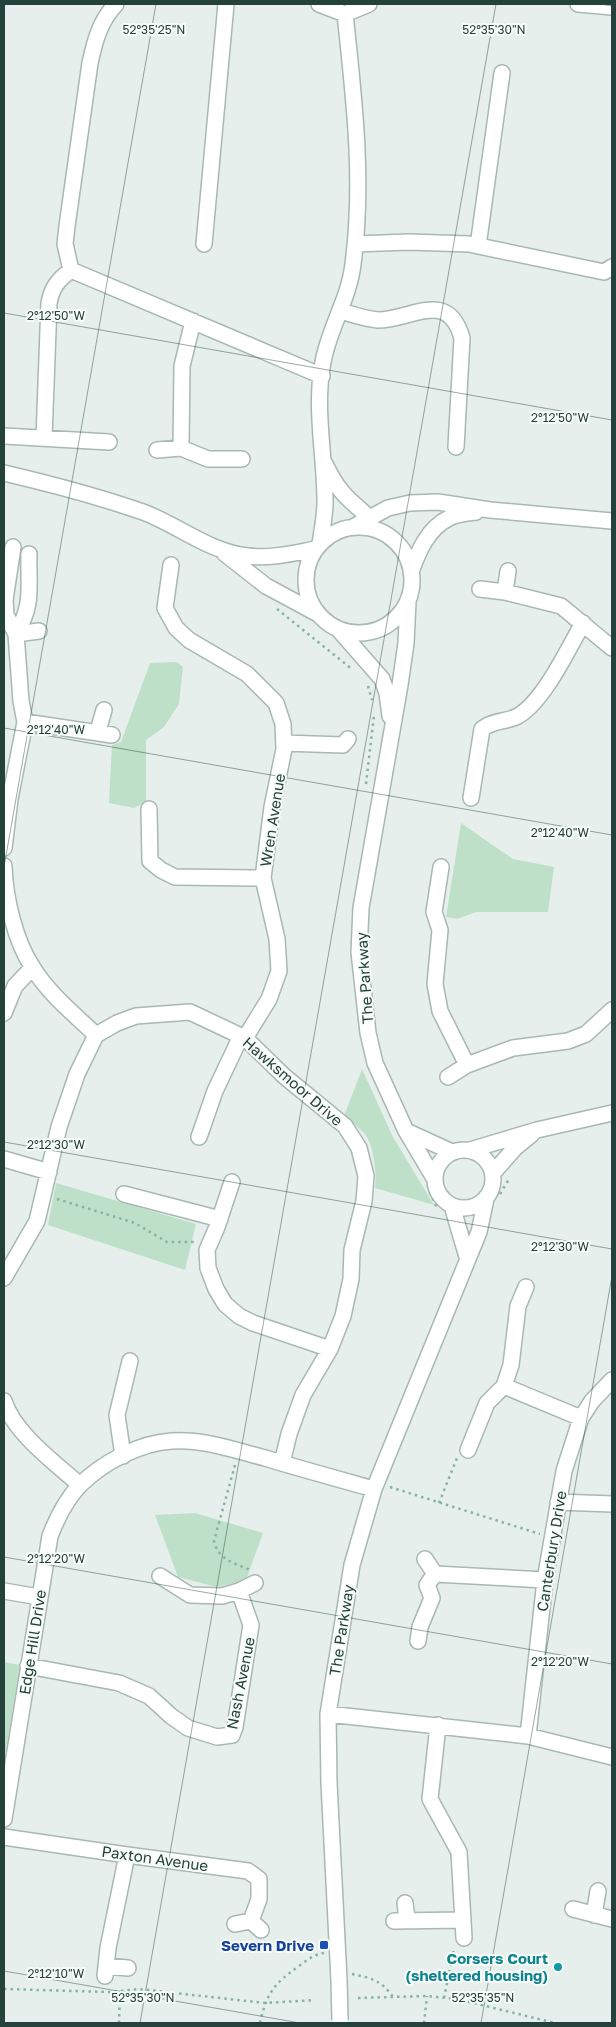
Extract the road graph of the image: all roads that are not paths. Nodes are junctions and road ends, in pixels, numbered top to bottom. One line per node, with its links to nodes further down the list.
1 (116, 4): 13 (street)
2 (226, 4): 9 (street)
3 (319, 4): 7 (street)
4 (370, 4): 7 (street)
5 (578, 4): 6 (street)
6 (612, 7)
7 (345, 14): 10 (street)
8 (502, 73): 11 (street)
9 (204, 244)
10 (354, 244): 11 (street); 14 (street)
11 (478, 246): 12 (street)
12 (612, 267)
13 (71, 270): 15 (street); 18 (street)
14 (340, 311): 16 (street); 20 (street)
15 (193, 321): 16 (street); 21 (street)
16 (322, 376): 23 (street)
17 (4, 436): 18 (street)
18 (44, 438): 19 (street)
19 (109, 442)
20 (456, 447)
21 (181, 448): 22 (street); 24 (street)
22 (157, 450)
23 (322, 457): 27 (street); 30 (street)
24 (242, 459)
25 (4, 473): 32 (street)
26 (490, 510): 27 (street); 28 (street); 36 (street)
27 (370, 518): 29 (street)
28 (612, 521)
29 (352, 528): 30 (street); 36 (street)
30 (318, 546): 32 (street); 40 (street)
31 (13, 547): 44 (street)
32 (219, 549): 40 (street)
33 (29, 554): 44 (street)
34 (171, 565): 50 (street, Wren Avenue)
35 (508, 571): 38 (street)
36 (411, 572): 39 (street)
37 (480, 589): 38 (street)
38 (505, 592): 41 (street)
39 (408, 601): 42 (street); 48 (street, The Parkway)
40 (318, 614): 42 (street)
41 (583, 623): 45 (street); 51 (street)
42 (340, 630): 48 (street, The Parkway)
43 (39, 631): 44 (street)
44 (16, 634): 47 (street)
45 (612, 648)
46 (104, 710): 47 (street)
47 (25, 722): 53 (street)
48 (392, 729): 66 (street, The Parkway)
49 (348, 740): 50 (street)
50 (284, 743): 56 (street, Wren Avenue)
51 (472, 798)
52 (149, 809): 56 (street)
53 (4, 848)
54 (4, 866): 57 (street)
55 (441, 867): 62 (street)
56 (263, 878): 61 (street, Wren Avenue)
57 (32, 968): 59 (street); 60 (street)
58 (612, 1010): 62 (street)
59 (4, 1013)
60 (96, 1035): 61 (street, Hawksmoor Drive); 71 (street)
61 (243, 1037): 67 (street, Wren Avenue); 82 (street, Hawksmoor Drive)
62 (467, 1065): 63 (street)
63 (448, 1077)
64 (612, 1113): 65 (street)
65 (537, 1130): 68 (street); 72 (street)
66 (406, 1131): 69 (street); 74 (street, The Parkway)
67 (199, 1137)
68 (470, 1150): 69 (street); 72 (street)
69 (452, 1152): 74 (street)
70 (4, 1159): 71 (street)
71 (49, 1172): 80 (street)
72 (493, 1173): 76 (street)
73 (232, 1182): 78 (street)
74 (431, 1182): 77 (street)
75 (124, 1194): 78 (street)
76 (492, 1198): 77 (street); 79 (street, The Parkway)
77 (452, 1206): 79 (street)
78 (218, 1223): 82 (street)
79 (467, 1258): 92 (street, The Parkway)
80 (4, 1278)
81 (526, 1287): 85 (street)
82 (330, 1349): 90 (street, Hawksmoor Drive)
83 (130, 1361): 89 (street)
84 (612, 1380): 87 (street, Canterbury Drive)
85 (504, 1386): 87 (street); 88 (street)
86 (6, 1411): 91 (street)
87 (581, 1418): 93 (street, Canterbury Drive)
88 (468, 1450)
89 (123, 1456): 90 (street, Edge Hill Drive); 91 (street, Edge Hill Drive)
90 (282, 1463): 92 (street, Edge Hill Drive)
91 (80, 1485): 102 (street, Edge Hill Drive)
92 (376, 1486): 105 (street, The Parkway)
93 (558, 1502): 94 (street); 97 (street, Canterbury Drive)
94 (612, 1504)
95 (425, 1560): 99 (street)
96 (160, 1576): 101 (street)
97 (545, 1580): 99 (street); 107 (street, Canterbury Drive)
98 (254, 1583): 101 (street)
99 (428, 1584): 103 (street)
100 (4, 1591): 102 (street)
101 (239, 1592): 104 (street, Nash Avenue)
102 (38, 1597): 104 (street, Edge Hill Drive)
103 (418, 1641)
104 (28, 1666): 109 (street, Edge Hill Drive)
105 (328, 1714): 106 (street); 121 (street, The Parkway, bridge)
106 (438, 1725): 107 (street); 116 (street)
107 (528, 1736): 108 (street)
108 (612, 1757)
109 (4, 1819)
110 (4, 1836): 111 (street, Paxton Avenue)
111 (127, 1855): 118 (street, Paxton Avenue); 120 (street)
112 (598, 1892): 115 (street)
113 (405, 1903): 116 (street)
114 (573, 1909): 115 (street)
115 (594, 1915): 117 (street)
116 (463, 1920): 119 (street)
117 (612, 1920)
118 (235, 1924)
119 (464, 1938)
120 (128, 1968)
121 (340, 2021)

